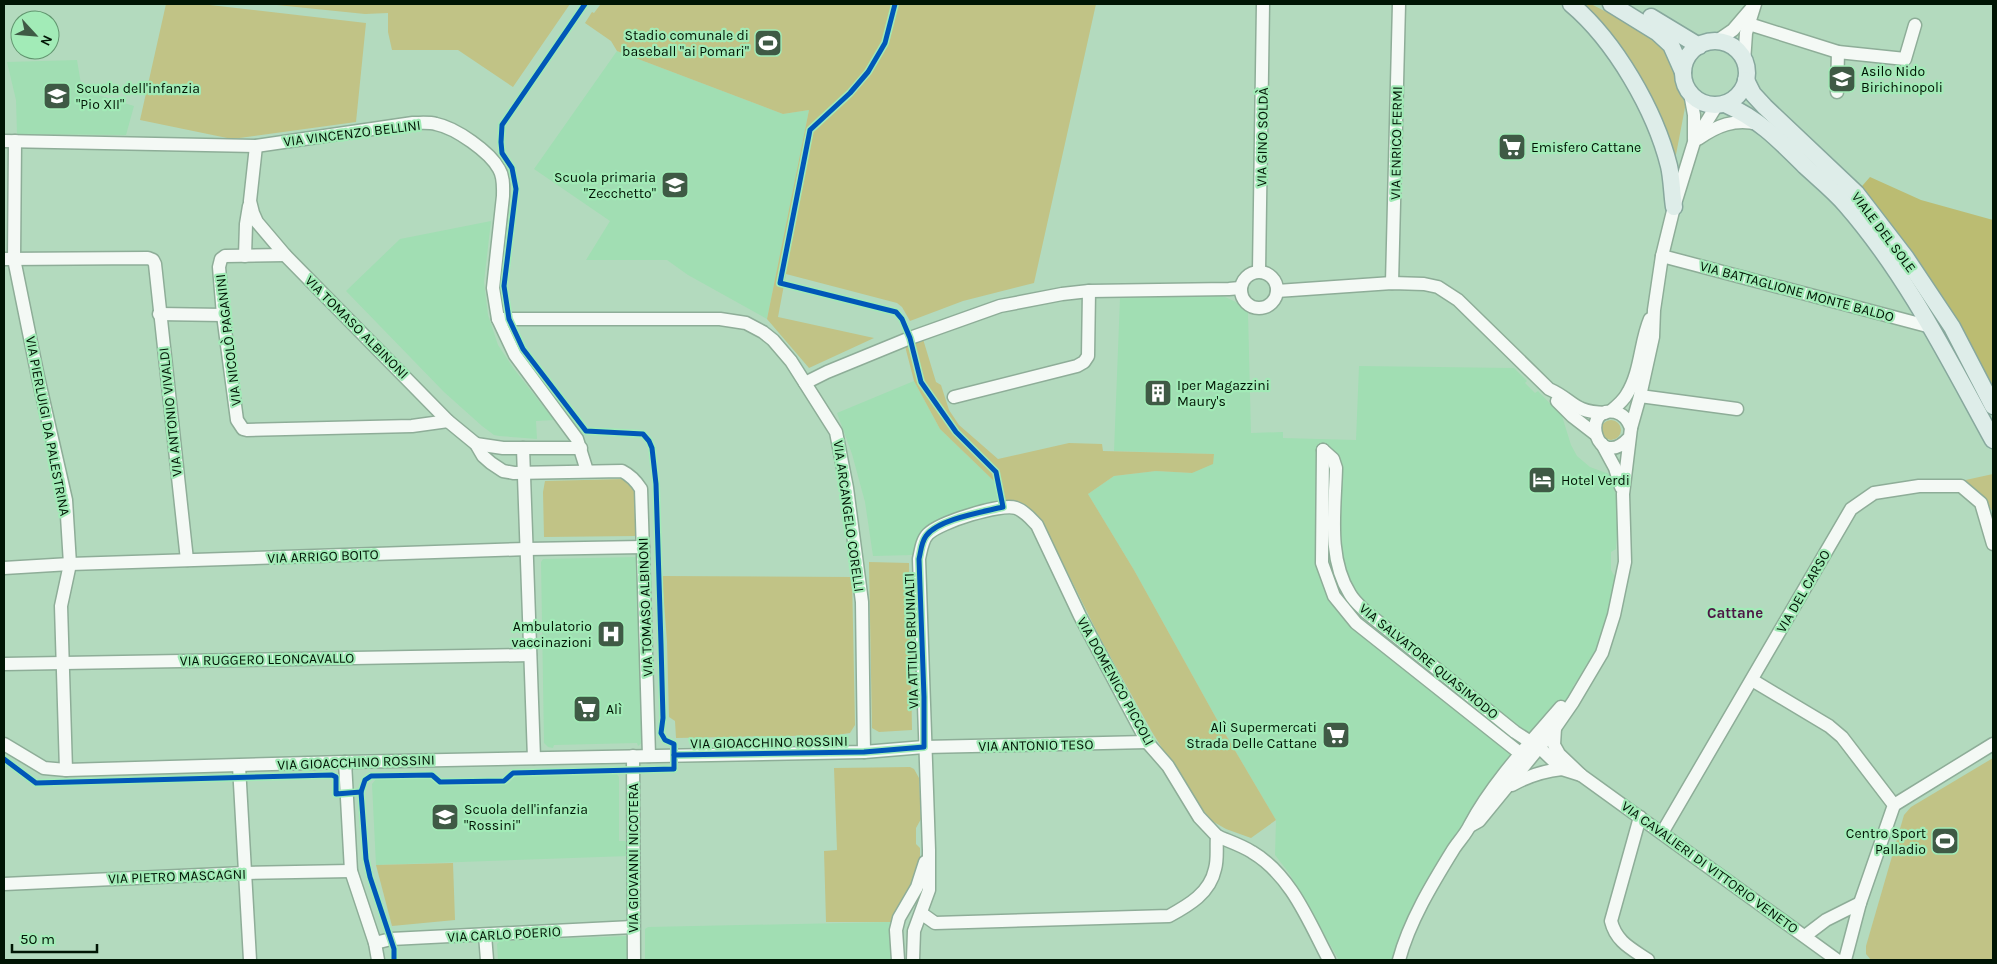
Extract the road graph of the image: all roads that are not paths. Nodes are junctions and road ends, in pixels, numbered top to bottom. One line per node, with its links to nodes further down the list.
1 (1263, 4): 28 (street, VIA GINO SOLDÀ)
2 (1399, 4): 29 (street, VIA ENRICO FERMI)
3 (1570, 4): 23 (main road)
4 (1611, 4): 13 (main road)
5 (1630, 4): 10 (main road)
6 (1755, 4): 7 (street); 9 (street)
7 (1749, 24): 11 (street); 12 (street)
8 (1915, 24): 11 (street)
9 (1717, 41): 10 (main road); 12 (main road)
10 (1699, 46): 13 (main road)
11 (1838, 52): 15 (street)
12 (1744, 62): 14 (main road, VIALE DEL SOLE)
13 (1683, 72): 16 (main road)
14 (1746, 80): 17 (main road); 42 (main road, VIALE DEL SOLE)
15 (1837, 92)
16 (1690, 93): 17 (main road); 20 (street)
17 (1721, 104): 18 (main road, VIALE DEL SOLE); 20 (street)
18 (1763, 125): 20 (street); 37 (main road, VIALE DEL SOLE)
19 (10, 141): 21 (street, VIA VINCENZO BELLINI); 27 (street, VIA PIERLUIGI DA PALESTRINA)
20 (1694, 142): 23 (street)
21 (256, 146): 22 (street, VIA TOMASO ALBINONI); 36 (street, VIA VINCENZO BELLINI)
22 (250, 201): 24 (street, VIA TOMASO ALBINONI); 25 (street, VIA TOMASO ALBINONI)
23 (1674, 207): 26 (street)
24 (285, 255): 25 (street, VIA NICOLÒ PAGANINI); 45 (street, VIA TOMASO ALBINONI)
25 (245, 256): 35 (street, VIA NICOLÒ PAGANINI)
26 (1662, 256): 33 (street); 37 (street, VIA BATTAGLIONE MONTE BALDO)
27 (9, 259): 34 (street, VIA ANTONIO VIVALDI); 61 (street, VIA PIERLUIGI DA PALESTRINA)
28 (1259, 271): 30 (street); 32 (street)
29 (1392, 282): 32 (street); 39 (street)
30 (1240, 288): 31 (street); 32 (street)
31 (1089, 290): 38 (street); 41 (street)
32 (1277, 291)
33 (1654, 310): 40 (street); 44 (street)
34 (159, 314): 35 (street); 60 (street, VIA ANTONIO VIVALDI)
35 (223, 315): 45 (street, VIA NICOLÒ PAGANINI)
36 (498, 319): 38 (street, VIA ARCANGELO CORELLI); 52 (street, VIA VINCENZO BELLINI)
37 (1931, 327): 48 (main road, VIALE DEL SOLE)
38 (805, 383): 74 (street, VIA ARCANGELO CORELLI)
39 (1548, 389): 44 (street); 46 (street)
40 (1640, 396): 43 (street); 47 (street)
41 (954, 397)
42 (1993, 406)
43 (1737, 409)
44 (1608, 412): 46 (street); 47 (street)
45 (448, 421): 49 (street, VIA TOMASO ALBINONI)
46 (1594, 433): 50 (street)
47 (1630, 433): 50 (street); 55 (street)
48 (1993, 440)
49 (476, 444): 51 (street); 54 (street, VIA TOMASO ALBINONI)
50 (1602, 444): 55 (street)
51 (523, 448): 52 (street); 54 (street)
52 (581, 448): 53 (street)
53 (587, 471): 54 (street, VIA TOMASO ALBINONI); 58 (street, VIA TOMASO ALBINONI)
54 (524, 473): 59 (street)
55 (1623, 494): 67 (street)
56 (952, 521): 69 (street, VIA DOMENICO PICCOLI); 73 (street, VIA ATTILIO BRUNIALTI)
57 (1993, 544): 66 (street, VIA DEL CARSO)
58 (643, 547): 59 (street, VIA ARRIGO BOITO); 77 (street, VIA TOMASO ALBINONI)
59 (527, 549): 60 (street, VIA ARRIGO BOITO); 63 (street)
60 (187, 560): 61 (street, VIA ARRIGO BOITO)
61 (70, 564): 62 (street, VIA ARRIGO BOITO); 64 (street, VIA PIERLUIGI DA PALESTRINA)
62 (4, 568)
63 (530, 655): 64 (street, VIA RUGGERO LEONCAVALLO); 78 (street)
64 (62, 662): 65 (street, VIA RUGGERO LEONCAVALLO); 82 (street, VIA PIERLUIGI DA PALESTRINA)
65 (4, 664)
66 (1752, 680): 85 (street); 88 (street, VIA DEL CARSO)
67 (1579, 690): 68 (street); 72 (street)
68 (1555, 728): 72 (street); 83 (street, VIA CAVALIERI DI VITTORIO VENETO)
69 (1146, 742): 73 (street, VIA ANTONIO TESO); 89 (street, VIA DOMENICO PICCOLI)
70 (4, 744): 82 (street, VIA GIOACCHINO ROSSINI)
71 (1993, 744): 85 (street)
72 (1535, 745): 75 (street); 75 (street, VIA SALVATORE QUASIMODO); 81 (street, VIA CAVALIERI DI VITTORIO VENETO); 84 (street)
73 (924, 747): 74 (street, VIA ANTONIO TESO); 93 (street, VIA ATTILIO BRUNIALTI)
74 (864, 752): 77 (street, VIA GIOACCHINO ROSSINI)
75 (1521, 754): 87 (street)
76 (633, 756): 77 (street, VIA GIOACCHINO ROSSINI); 78 (street, VIA GIOACCHINO ROSSINI); 96 (street, VIA GIOVANNI NICOTERA)
77 (649, 756)
78 (534, 758): 79 (street, VIA GIOACCHINO ROSSINI)
79 (345, 762): 80 (street, VIA GIOACCHINO ROSSINI); 90 (street)
80 (239, 766): 82 (street, VIA GIOACCHINO ROSSINI); 91 (street)
81 (1562, 769): 83 (street, VIA CAVALIERI DI VITTORIO VENETO); 84 (street, VIA CAVALIERI DI VITTORIO VENETO)
82 (66, 770)
83 (1581, 775): 86 (street, VIA CAVALIERI DI VITTORIO VENETO)
84 (1507, 787): 87 (street)
85 (1894, 805): 94 (street)
86 (1640, 817): 88 (street, VIA CAVALIERI DI VITTORIO VENETO); 108 (street)
87 (1470, 826): 107 (street)
88 (1662, 833): 98 (street, VIA CAVALIERI DI VITTORIO VENETO)
89 (1217, 836): 95 (street); 106 (street)
90 (351, 871): 91 (street, VIA PIETRO MASCAGNI); 99 (street)
91 (244, 874): 92 (street, VIA PIETRO MASCAGNI); 100 (street)
92 (4, 884)
93 (923, 889): 95 (street, VIA ATTILIO BRUNIALTI); 104 (street)
94 (1860, 903): 98 (street); 110 (street)
95 (921, 913): 105 (street, VIA ATTILIO BRUNIALTI)
96 (633, 927): 97 (street, VIA CARLO POERIO); 103 (street, VIA GIOVANNI NICOTERA)
97 (485, 935): 99 (street, VIA CARLO POERIO); 102 (street)
98 (1805, 936): 109 (street, VIA CAVALIERI DI VITTORIO VENETO)
99 (375, 942): 101 (street)
100 (250, 960)
101 (378, 960)
102 (487, 960)
103 (634, 960)
104 (898, 960)
105 (913, 960)
106 (1329, 960)
107 (1399, 960)
108 (1648, 960)
109 (1837, 960)
110 (1845, 960)

